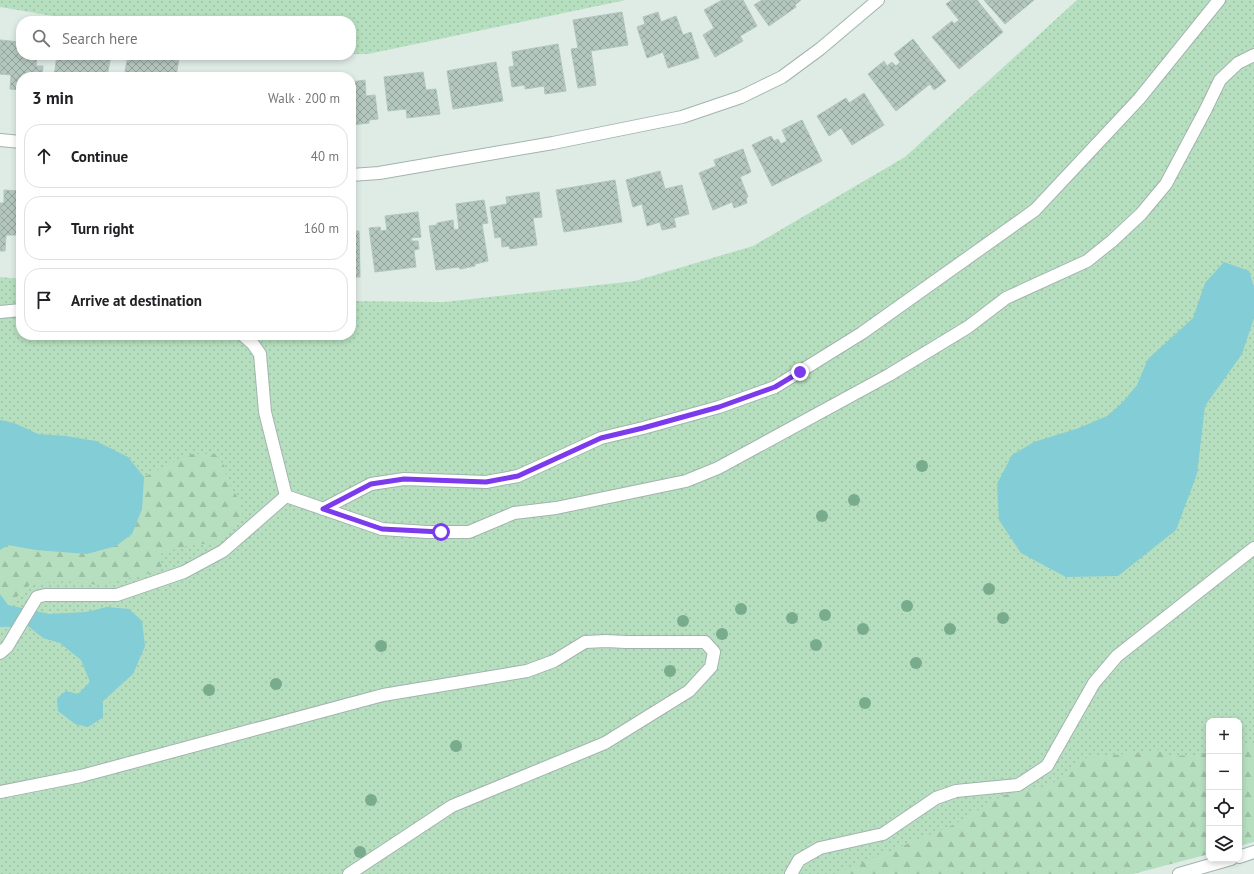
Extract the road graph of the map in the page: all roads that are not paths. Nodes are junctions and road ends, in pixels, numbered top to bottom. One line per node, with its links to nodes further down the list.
1 (878, 0): 6 (street)
2 (1219, 0): 11 (street)
3 (1254, 55): 11 (street)
4 (0, 140): 5 (street)
5 (16, 142)
6 (356, 175)
7 (16, 310): 8 (street)
8 (0, 312)
9 (249, 340): 10 (street)
10 (286, 496): 11 (street); 15 (street)
11 (323, 509)
12 (1254, 548): 13 (street)
13 (1241, 559): 14 (street); 21 (street)
14 (1254, 561)
15 (3, 650)
16 (0, 792): 20 (street)
17 (1254, 852): 18 (street)
18 (1242, 856)
19 (1221, 862): 22 (street)
20 (349, 874)
21 (791, 874)
22 (1179, 874)

